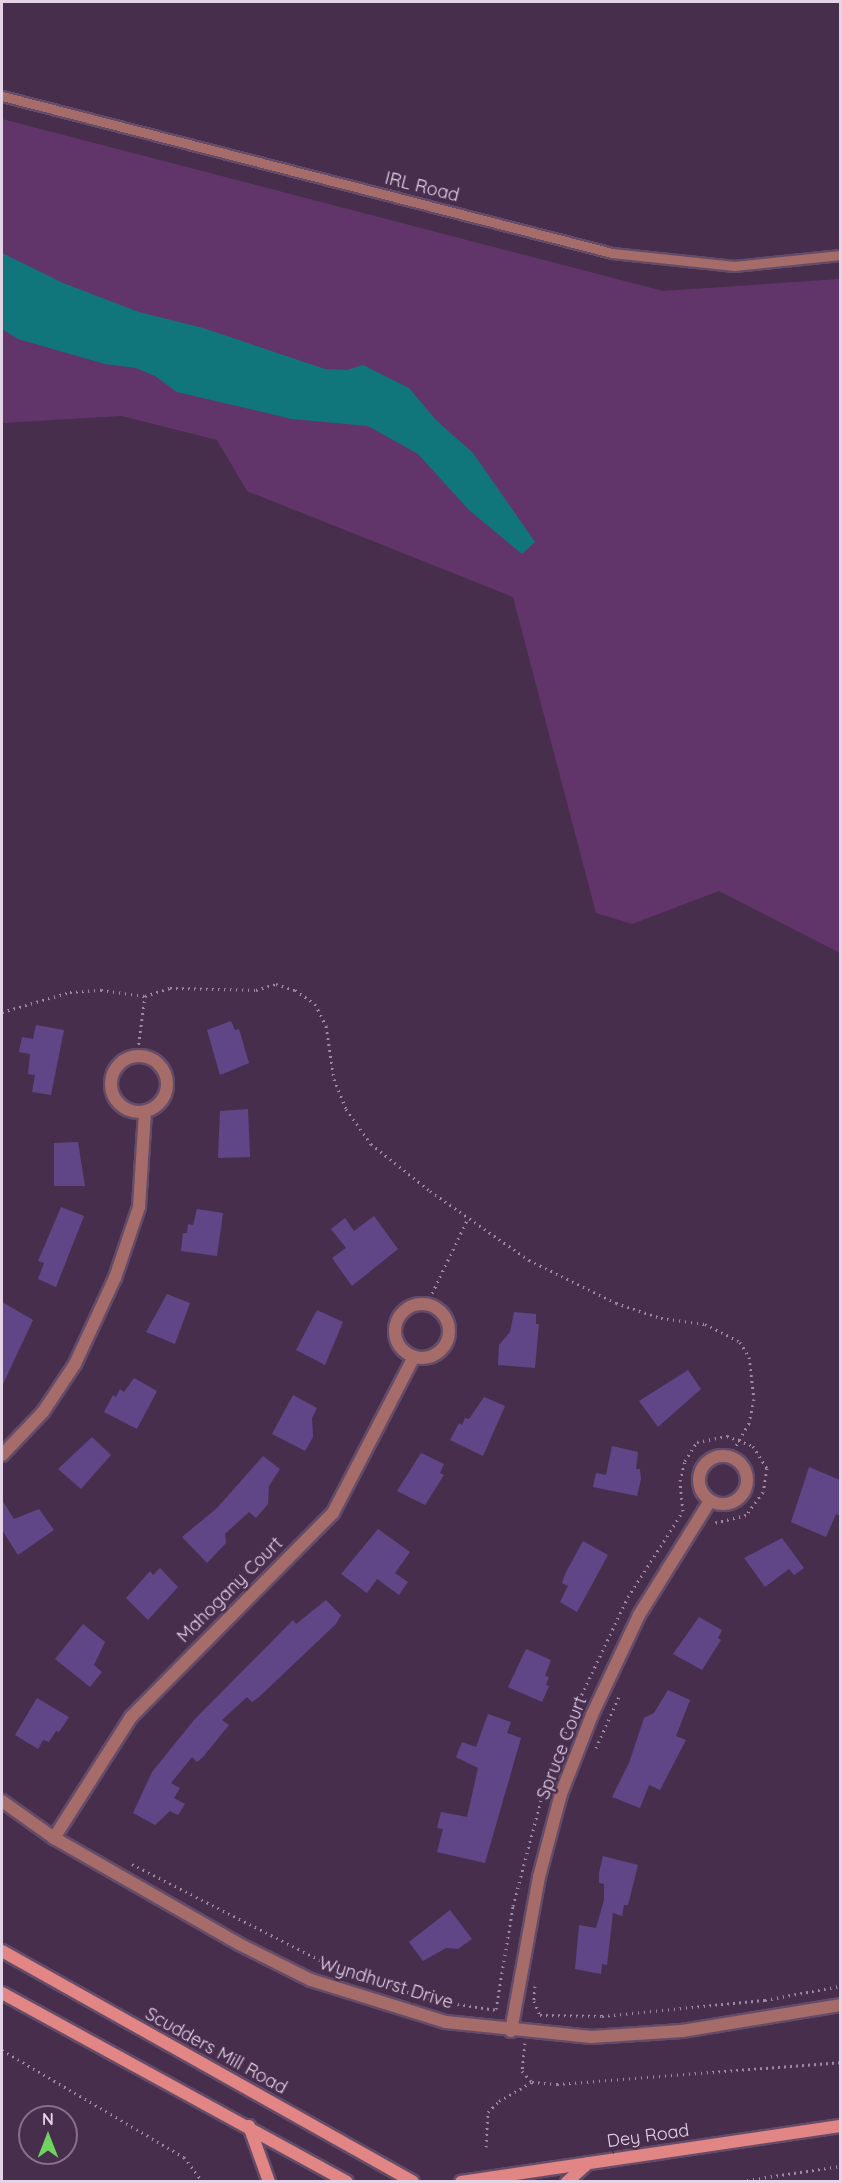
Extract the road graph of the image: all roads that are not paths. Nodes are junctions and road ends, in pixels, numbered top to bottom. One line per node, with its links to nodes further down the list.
1 (2, 96): 2 (lane, IRL Road)
2 (840, 255)
3 (145, 1112): 3 (street); 5 (street)
4 (414, 1357): 4 (street); 8 (street, Mahogany Court)
5 (2, 1455)
6 (710, 1501): 6 (street); 12 (street, Spruce Court)
7 (2, 1801): 8 (street, Wyndhurst Drive)
8 (54, 1838): 12 (street, Wyndhurst Drive)
9 (2, 1951): 18 (main road, Scudders Mill Road)
10 (2, 1993): 13 (main road)
11 (840, 2005): 12 (street, Wyndhurst Drive)
12 (512, 2031)
13 (249, 2126): 16 (main road); 17 (main road)
14 (840, 2126): 15 (main road, Dey Road)
15 (588, 2163): 19 (main road, Dey Road); 20 (main road)
16 (269, 2181)
17 (347, 2181)
18 (413, 2181)
19 (461, 2181)
20 (567, 2181)

